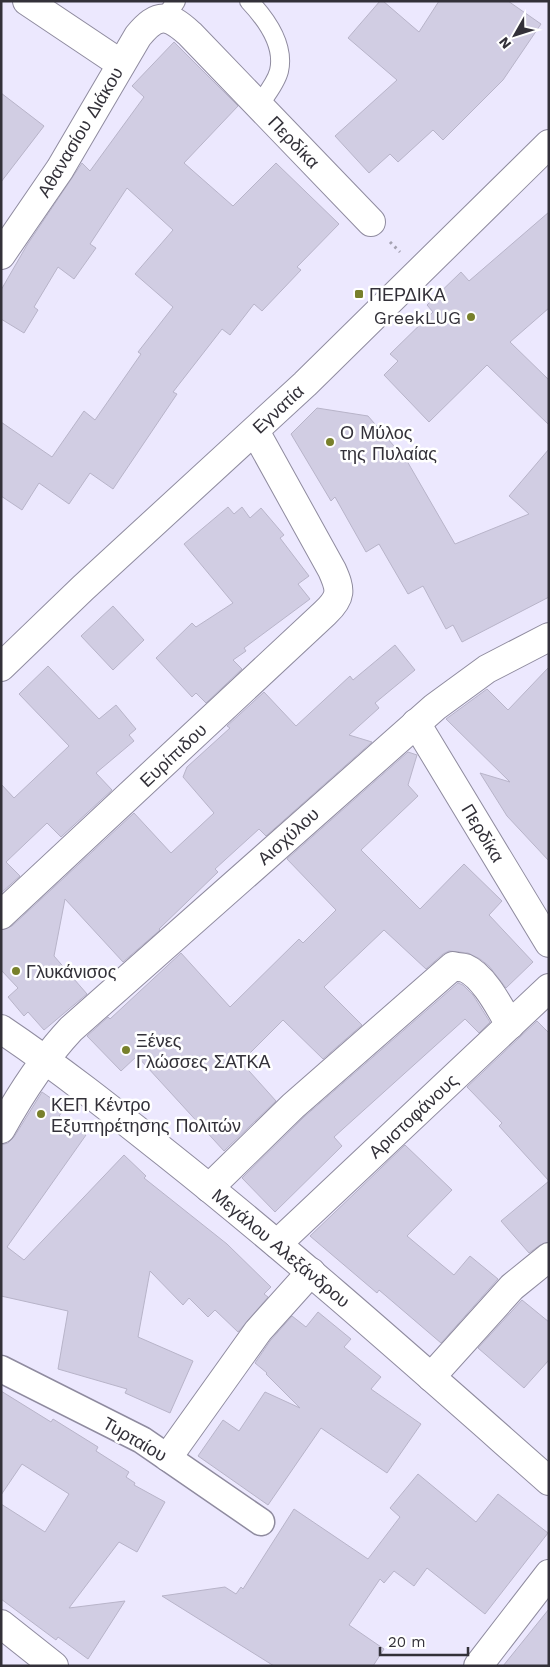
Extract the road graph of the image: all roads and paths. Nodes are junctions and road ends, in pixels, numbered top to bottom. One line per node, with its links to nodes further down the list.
1 (249, 1): 5 (lane)
2 (29, 2): 4 (street)
3 (170, 10): 4 (street, Αθανασίου Διάκου); 5 (street, Περδίκα)
4 (121, 64): 8 (street, Αθανασίου Διάκου)
5 (259, 105): 7 (street, Περδίκα)
6 (549, 144): 9 (street, Εγνατία)
7 (371, 222): 9 (path)
8 (1, 255)
9 (420, 271): 10 (street, Εγνατία)
10 (255, 431): 12 (street, Εγνατία); 14 (street, Ευρίπιδου)
11 (549, 637): 13 (street, Αισχύλου)
12 (1, 668)
13 (416, 723): 15 (street, Περδίκα); 19 (street, Αισχύλου)
14 (1, 915)
15 (549, 943)
16 (549, 988): 17 (street, Αριστοφάνους)
17 (510, 1025): 21 (street); 22 (street, Αριστοφάνους)
18 (1, 1029): 19 (street, Μεγάλου Αλεξάνδρου)
19 (45, 1059): 20 (street, Αισχύλου); 21 (street, Μεγάλου Αλεξάνδρου)
20 (1, 1129)
21 (209, 1188): 22 (street, Μεγάλου Αλεξάνδρου)
22 (277, 1244): 24 (street, Μεγάλου Αλεξάνδρου)
23 (549, 1257): 26 (street)
24 (311, 1272): 26 (street, Μεγάλου Αλεξάνδρου); 27 (street)
25 (1, 1369): 27 (street, Τυρταίου)
26 (431, 1377): 28 (street, Μεγάλου Αλεξάνδρου)
27 (168, 1457): 29 (street, Τυρταίου)
28 (549, 1481)
29 (261, 1522)
30 (549, 1574): 33 (street)
31 (1, 1624): 32 (street)
32 (54, 1666)
33 (478, 1666)

